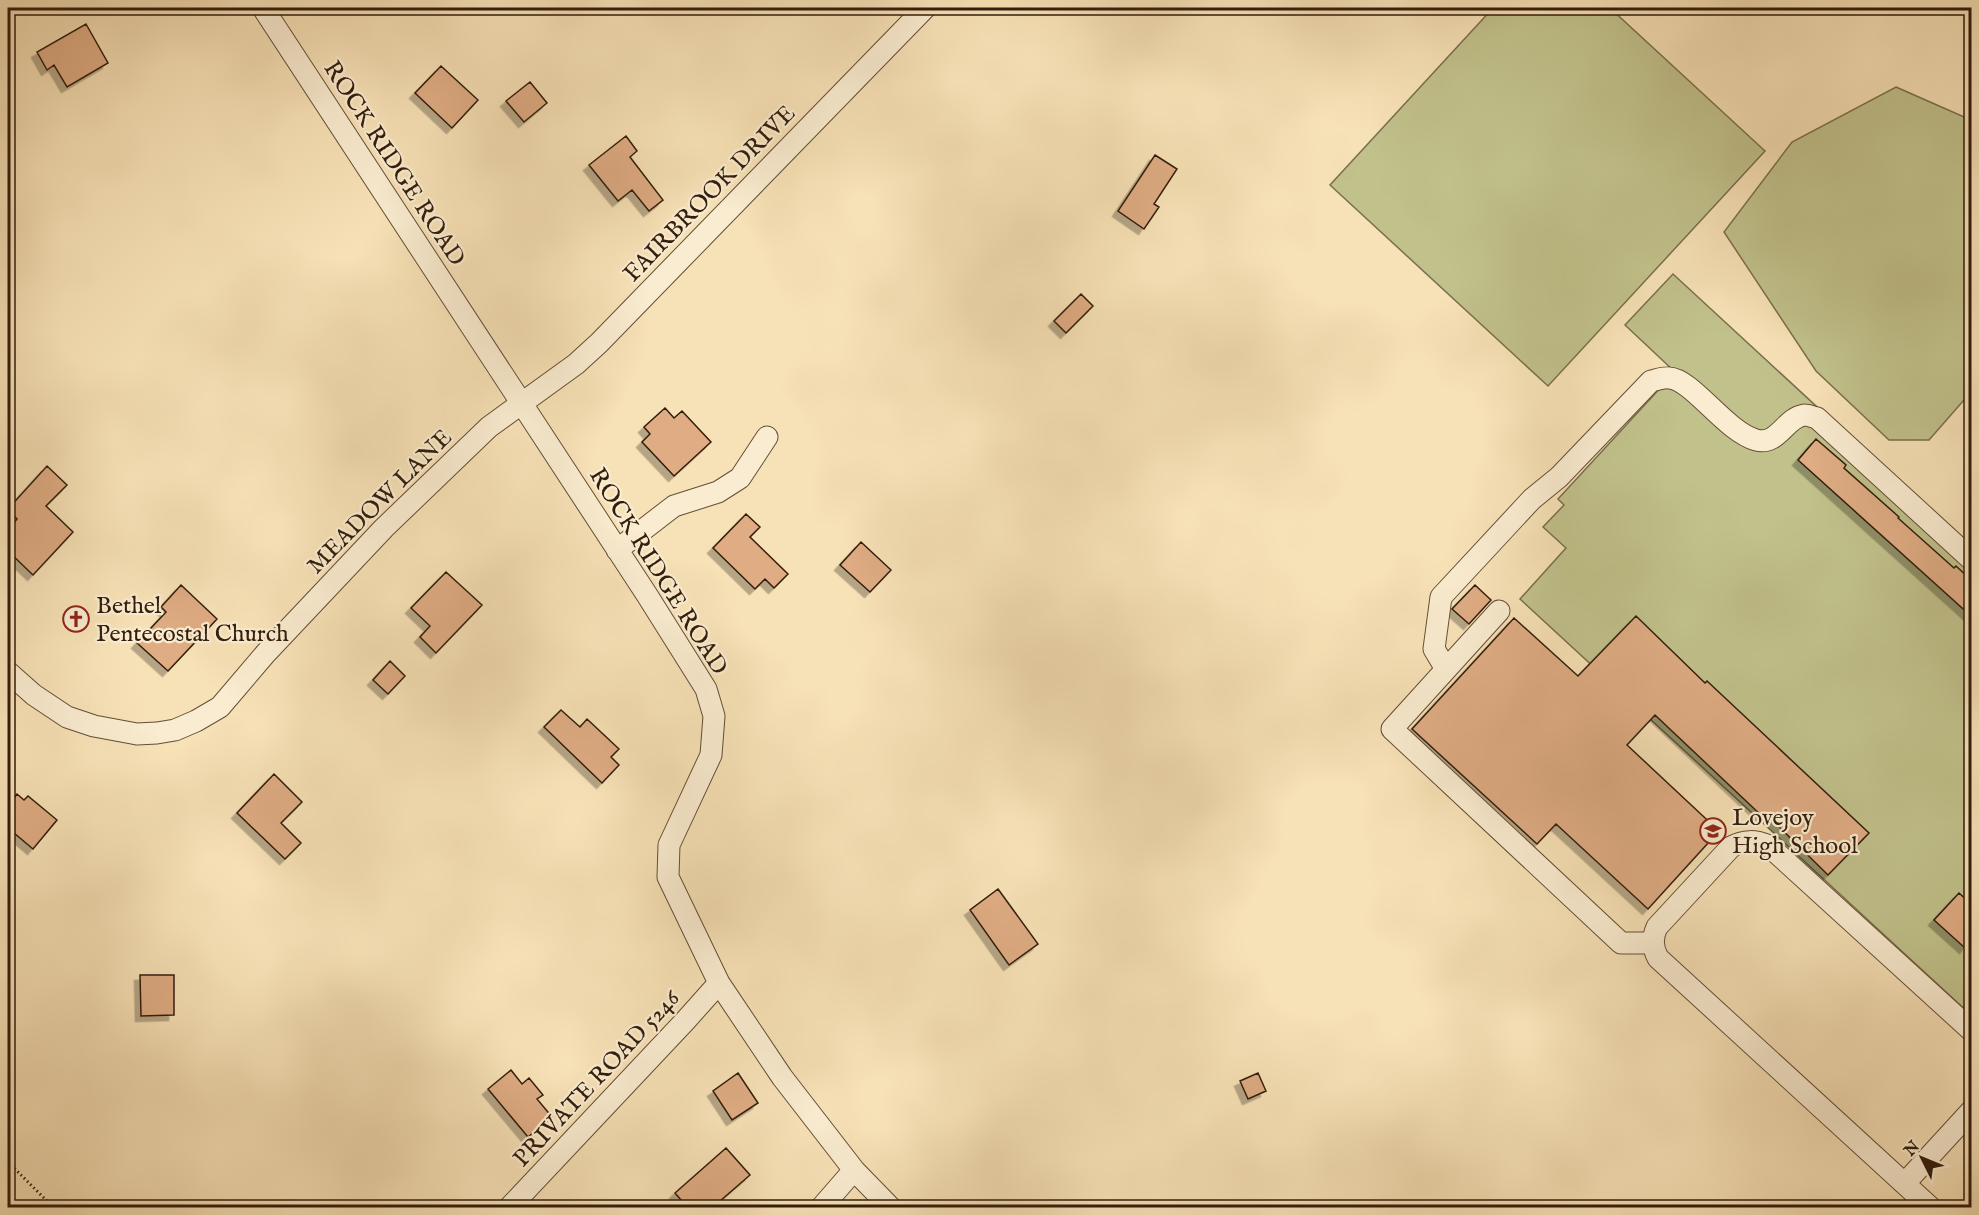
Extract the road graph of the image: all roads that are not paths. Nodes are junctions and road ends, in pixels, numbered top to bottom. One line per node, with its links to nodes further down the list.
1 (263, 8): 3 (street, ROCK RIDGE ROAD)
2 (925, 8): 3 (street, FAIRBROOK DRIVE)
3 (521, 402): 5 (street, ROCK RIDGE ROAD); 9 (street, MEADOW LANE)
4 (767, 437): 5 (street)
5 (617, 550): 11 (street, ROCK RIDGE ROAD)
6 (1971, 560): 8 (street)
7 (1499, 611): 8 (street)
8 (1446, 669): 10 (street)
9 (8, 672)
10 (1653, 943): 12 (street); 15 (street)
11 (719, 983): 14 (street, ROCK RIDGE ROAD); 16 (street, PRIVATE ROAD 5246)
12 (1971, 1031)
13 (1971, 1110): 15 (street)
14 (854, 1170): 17 (street); 18 (street, ROCK RIDGE ROAD)
15 (1905, 1183): 19 (street)
16 (509, 1208)
17 (821, 1208)
18 (891, 1208)
19 (1931, 1208)

